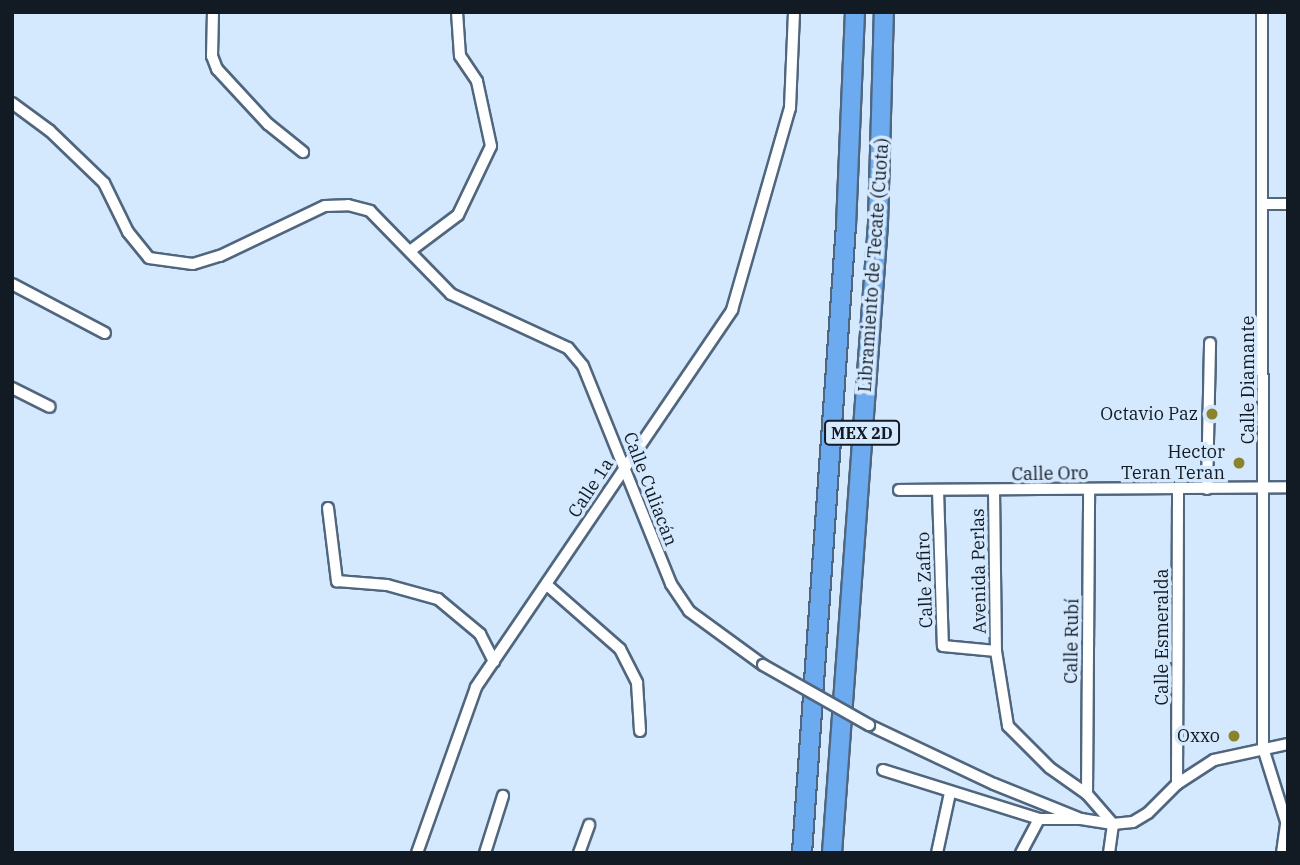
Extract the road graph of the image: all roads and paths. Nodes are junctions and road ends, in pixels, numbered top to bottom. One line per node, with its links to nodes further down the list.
1 (213, 12): 8 (street)
2 (457, 12): 11 (street)
3 (794, 12): 17 (street, Calle 1a)
4 (855, 12): 46 (highway, Libramiento de Tecate (Cuota) / MEX 2D)
5 (884, 12): 47 (highway, Libramiento de Tecate (Cuota) / MEX 2D)
6 (1262, 12): 9 (street, Calle Diamante)
7 (12, 103): 11 (street, Calle Culiacán)
8 (303, 152)
9 (1263, 204): 10 (street); 18 (street, Calle Diamante)
10 (1288, 204)
11 (410, 251): 17 (street, Calle Culiacán)
12 (12, 284): 13 (street)
13 (105, 333)
14 (1210, 342): 21 (street)
15 (12, 387): 16 (street)
16 (50, 407)
17 (625, 465): 27 (street, Calle 1a); 39 (street, Calle Culiacán, bridge)
18 (1264, 487): 19 (street, Calle Oro); 21 (street, Calle Oro); 32 (street, Calle Diamante)
19 (1288, 487)
20 (1090, 489): 24 (street, Calle Oro); 25 (street, Calle Oro); 36 (street, Calle Rubí)
21 (1207, 489): 25 (street, Calle Oro)
22 (900, 490): 23 (street, Calle Oro)
23 (938, 490): 24 (street, Calle Oro); 28 (street, Calle Zafiro)
24 (994, 490): 28 (street, Avenida Perlas)
25 (1178, 490): 34 (street, Calle Esmeralda)
26 (328, 508): 29 (street)
27 (547, 585): 29 (street, Calle 1a); 30 (street)
28 (996, 651): 36 (street)
29 (494, 662): 43 (street, Calle 1a)
30 (640, 731)
31 (1288, 744): 32 (street, Calle Culiacán)
32 (1263, 748): 34 (street, Calle Culiacán); 42 (street, Calle Diamante)
33 (883, 770): 35 (street)
34 (1177, 784): 40 (street, Calle Culiacán)
35 (950, 793): 38 (street); 48 (street)
36 (1087, 794): 40 (street)
37 (503, 796): 44 (street)
38 (1039, 819): 39 (street); 49 (street)
39 (1082, 819): 40 (street, Calle Culiacán)
40 (1113, 824): 50 (street)
41 (589, 825): 45 (street)
42 (1287, 826): 51 (street)
43 (418, 853)
44 (485, 853)
45 (579, 853)
46 (802, 853)
47 (832, 853)
48 (937, 853)
49 (1021, 853)
50 (1109, 853)
51 (1282, 853)

